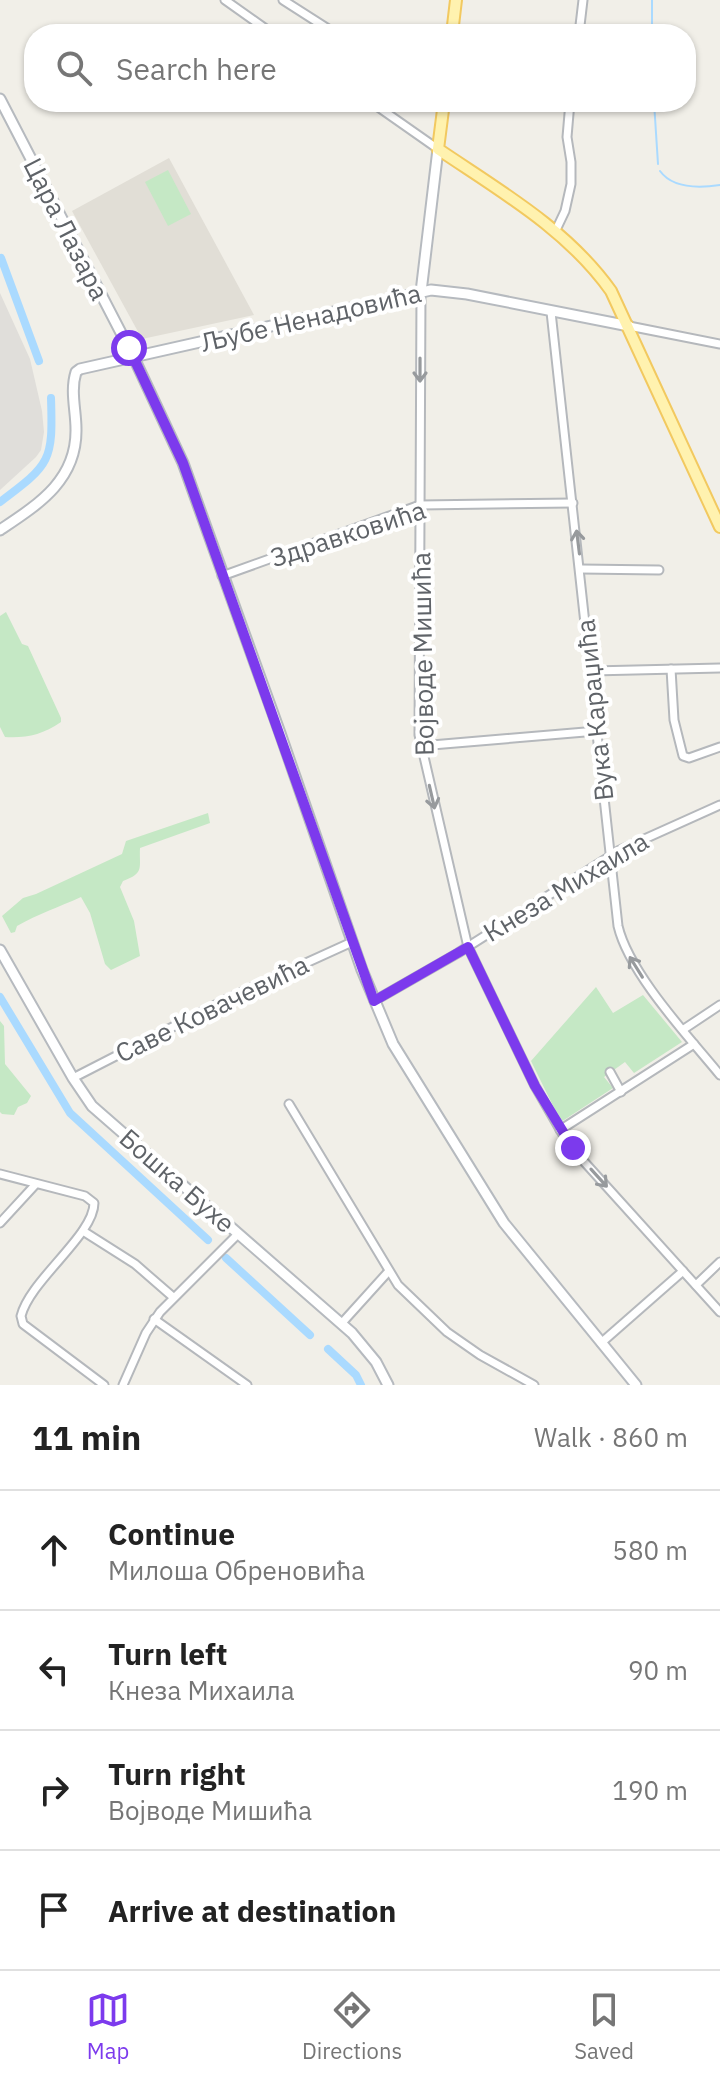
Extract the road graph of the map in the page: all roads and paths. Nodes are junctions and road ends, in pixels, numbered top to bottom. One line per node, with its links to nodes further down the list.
1 (225, 0): 5 (street)
2 (283, 0): 6 (street)
3 (456, 0): 7 (main road)
4 (583, 0): 8 (street)
5 (259, 24)
6 (320, 24)
7 (453, 24)
8 (580, 24)
9 (0, 99): 19 (street, Цара Лазара)
10 (385, 112): 13 (street)
11 (443, 112): 13 (main road, Војводе Мишића)
12 (569, 112): 14 (street)
13 (438, 149): 14 (main road); 15 (street, Војводе Мишића)
14 (556, 230): 17 (main road)
15 (421, 292): 16 (street, Љубе Ненадовића); 19 (street, Љубе Ненадовића); 21 (street, Војводе Мишића, one-way to 21)
16 (551, 312): 17 (street, Љубе Ненадовића); 20 (street, Вука Караџића)
17 (629, 326): 18 (street); 22 (main road)
18 (720, 344)
19 (134, 358): 23 (street, Љубе Ненадовића); 26 (street, Цара Лазара)
20 (573, 503): 21 (street, Здравковића); 24 (street, Вука Караџића, one-way to 20)
21 (420, 505): 26 (street, Здравковића); 31 (street, Војводе Мишића)
22 (720, 527)
23 (0, 530)
24 (581, 569): 25 (street); 29 (street, Вука Караџића)
25 (659, 570)
26 (222, 576): 35 (street, Цара Лазара)
27 (720, 668): 28 (street)
28 (671, 669): 29 (street); 32 (street)
29 (592, 671): 30 (street, Вука Караџића)
30 (597, 731): 31 (street); 34 (street, Вука Караџића)
31 (420, 746): 36 (street, Војводе Мишића, one-way to 36)
32 (720, 747)
33 (720, 805): 34 (street, Кнеза Михаила)
34 (609, 857): 36 (street, Кнеза Михаила); 40 (street, Вука Караџића, one-way to 34)
35 (352, 942): 38 (street, Цара Лазара); 44 (street, Саве Ковачевића)
36 (468, 947): 38 (street, Кнеза Михаила); 47 (street, Војводе Мишића)
37 (0, 950): 44 (street, Бошка Бухе)
38 (374, 1001): 61 (street, Цара Лазара)
39 (720, 1005): 40 (street)
40 (684, 1029): 41 (street, Вука Караџића)
41 (694, 1044): 43 (street, Вука Караџића); 45 (street)
42 (610, 1072): 45 (street)
43 (720, 1075)
44 (73, 1078): 52 (street, Бошка Бухе)
45 (621, 1092): 47 (street)
46 (289, 1104): 55 (street)
47 (560, 1130): 54 (street, Војводе Мишића, one-way to 54)
48 (0, 1174): 49 (street)
49 (35, 1185): 50 (street); 51 (street)
50 (0, 1223)
51 (83, 1231): 57 (street); 62 (street)
52 (238, 1234): 57 (street); 60 (street, Бошка Бухе)
53 (720, 1262): 56 (street)
54 (683, 1271): 56 (street, Војводе Мишића); 61 (street)
55 (388, 1272): 60 (street); 66 (street)
56 (696, 1285): 58 (street, Војводе Мишића)
57 (173, 1297): 59 (street)
58 (720, 1312)
59 (154, 1319): 63 (street); 64 (street)
60 (341, 1324): 65 (street, Бошка Бухе)
61 (601, 1343): 67 (street, Цара Лазара)
62 (104, 1385)
63 (123, 1385)
64 (247, 1385)
65 (388, 1385)
66 (534, 1385)
67 (636, 1385)

